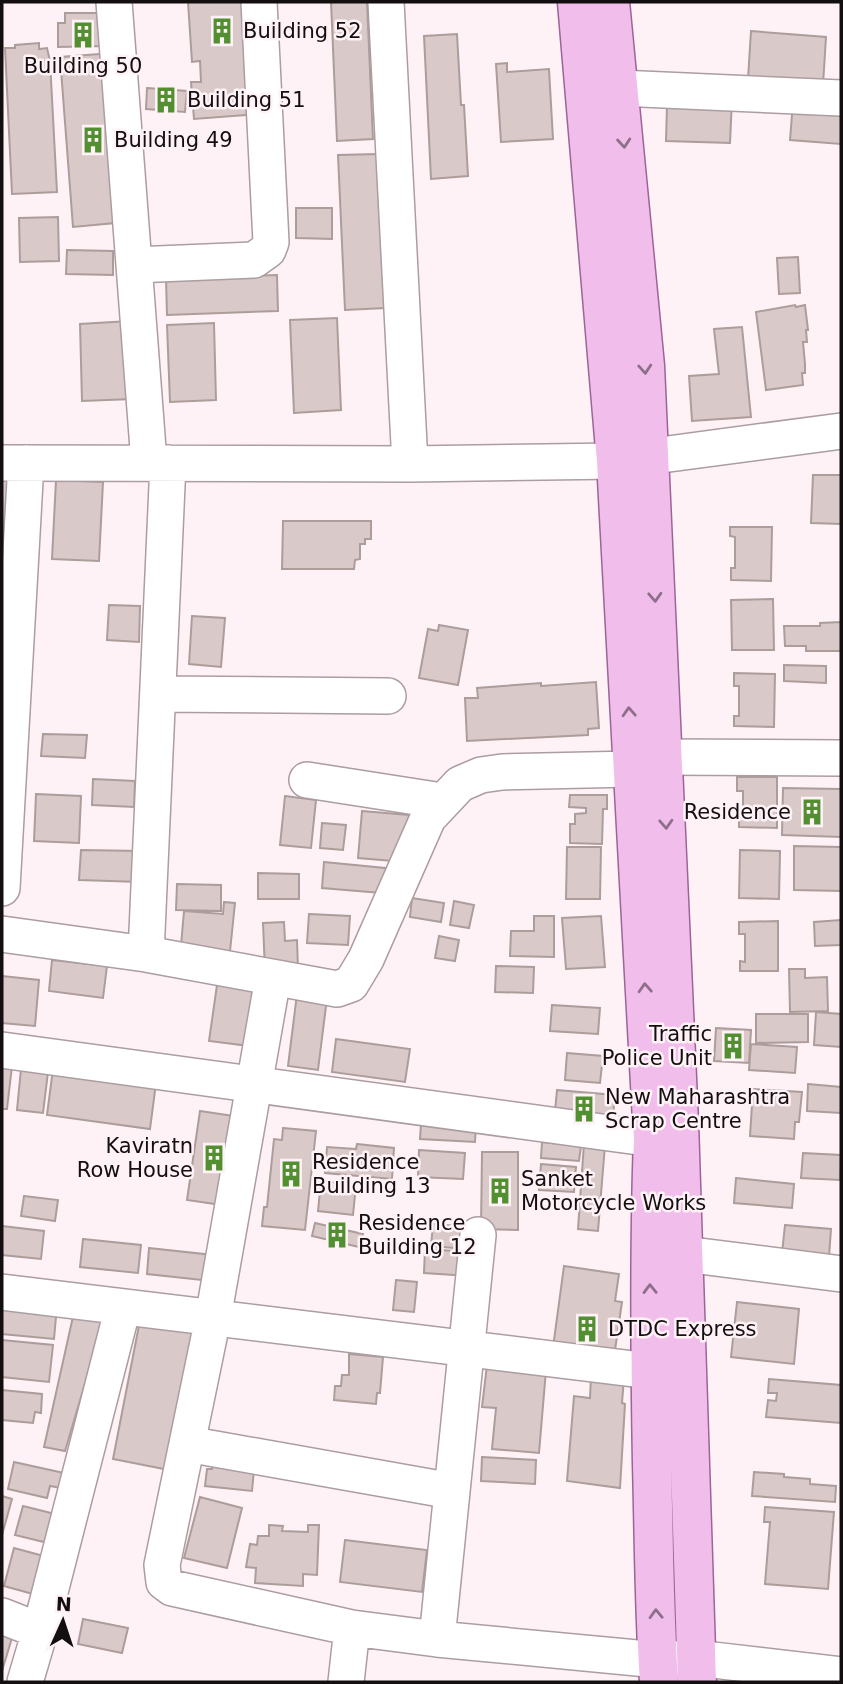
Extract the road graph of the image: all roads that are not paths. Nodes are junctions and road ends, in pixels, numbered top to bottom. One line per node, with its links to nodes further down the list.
1 (114, 2): 8 (street)
2 (259, 2): 8 (street)
3 (386, 2): 13 (street)
4 (577, 2): 10 (main road)
5 (610, 2): 6 (main road)
6 (619, 88): 7 (street); 10 (main road, one-way to 10)
7 (841, 98)
8 (134, 265): 11 (street)
9 (841, 431): 10 (street)
10 (632, 459): 13 (street); 18 (main road)
11 (159, 462): 12 (street); 13 (street); 15 (street)
12 (14, 463): 14 (street)
13 (410, 464)
14 (8, 650): 21 (street)
15 (158, 694): 16 (street); 23 (street)
16 (388, 696)
17 (841, 758): 18 (street)
18 (648, 763): 20 (street); 27 (main road, one-way to 18); 29 (main road, one-way to 29)
19 (307, 780): 20 (street)
20 (442, 801): 24 (street)
21 (2, 888)
22 (2, 934): 23 (street)
23 (146, 954): 24 (street)
24 (273, 978): 26 (street)
25 (2, 1050): 26 (street)
26 (256, 1085): 27 (street); 33 (street)
27 (653, 1139): 35 (main road, one-way to 27)
28 (478, 1235): 34 (street)
29 (684, 1254): 30 (street); 42 (main road)
30 (841, 1273)
31 (2, 1292): 32 (street)
32 (123, 1307): 33 (street); 40 (street)
33 (213, 1318): 34 (street); 36 (street)
34 (467, 1349): 35 (street); 37 (street)
35 (650, 1371): 43 (main road, one-way to 35)
36 (187, 1444): 37 (street); 39 (street)
37 (452, 1491): 41 (street)
38 (2, 1616): 40 (street)
39 (352, 1628): 41 (street); 46 (street)
40 (40, 1631): 45 (street)
41 (437, 1639): 43 (street)
42 (696, 1670): 43 (street); 44 (street)
43 (659, 1671)
44 (841, 1675)
45 (25, 1682)
46 (346, 1682)

